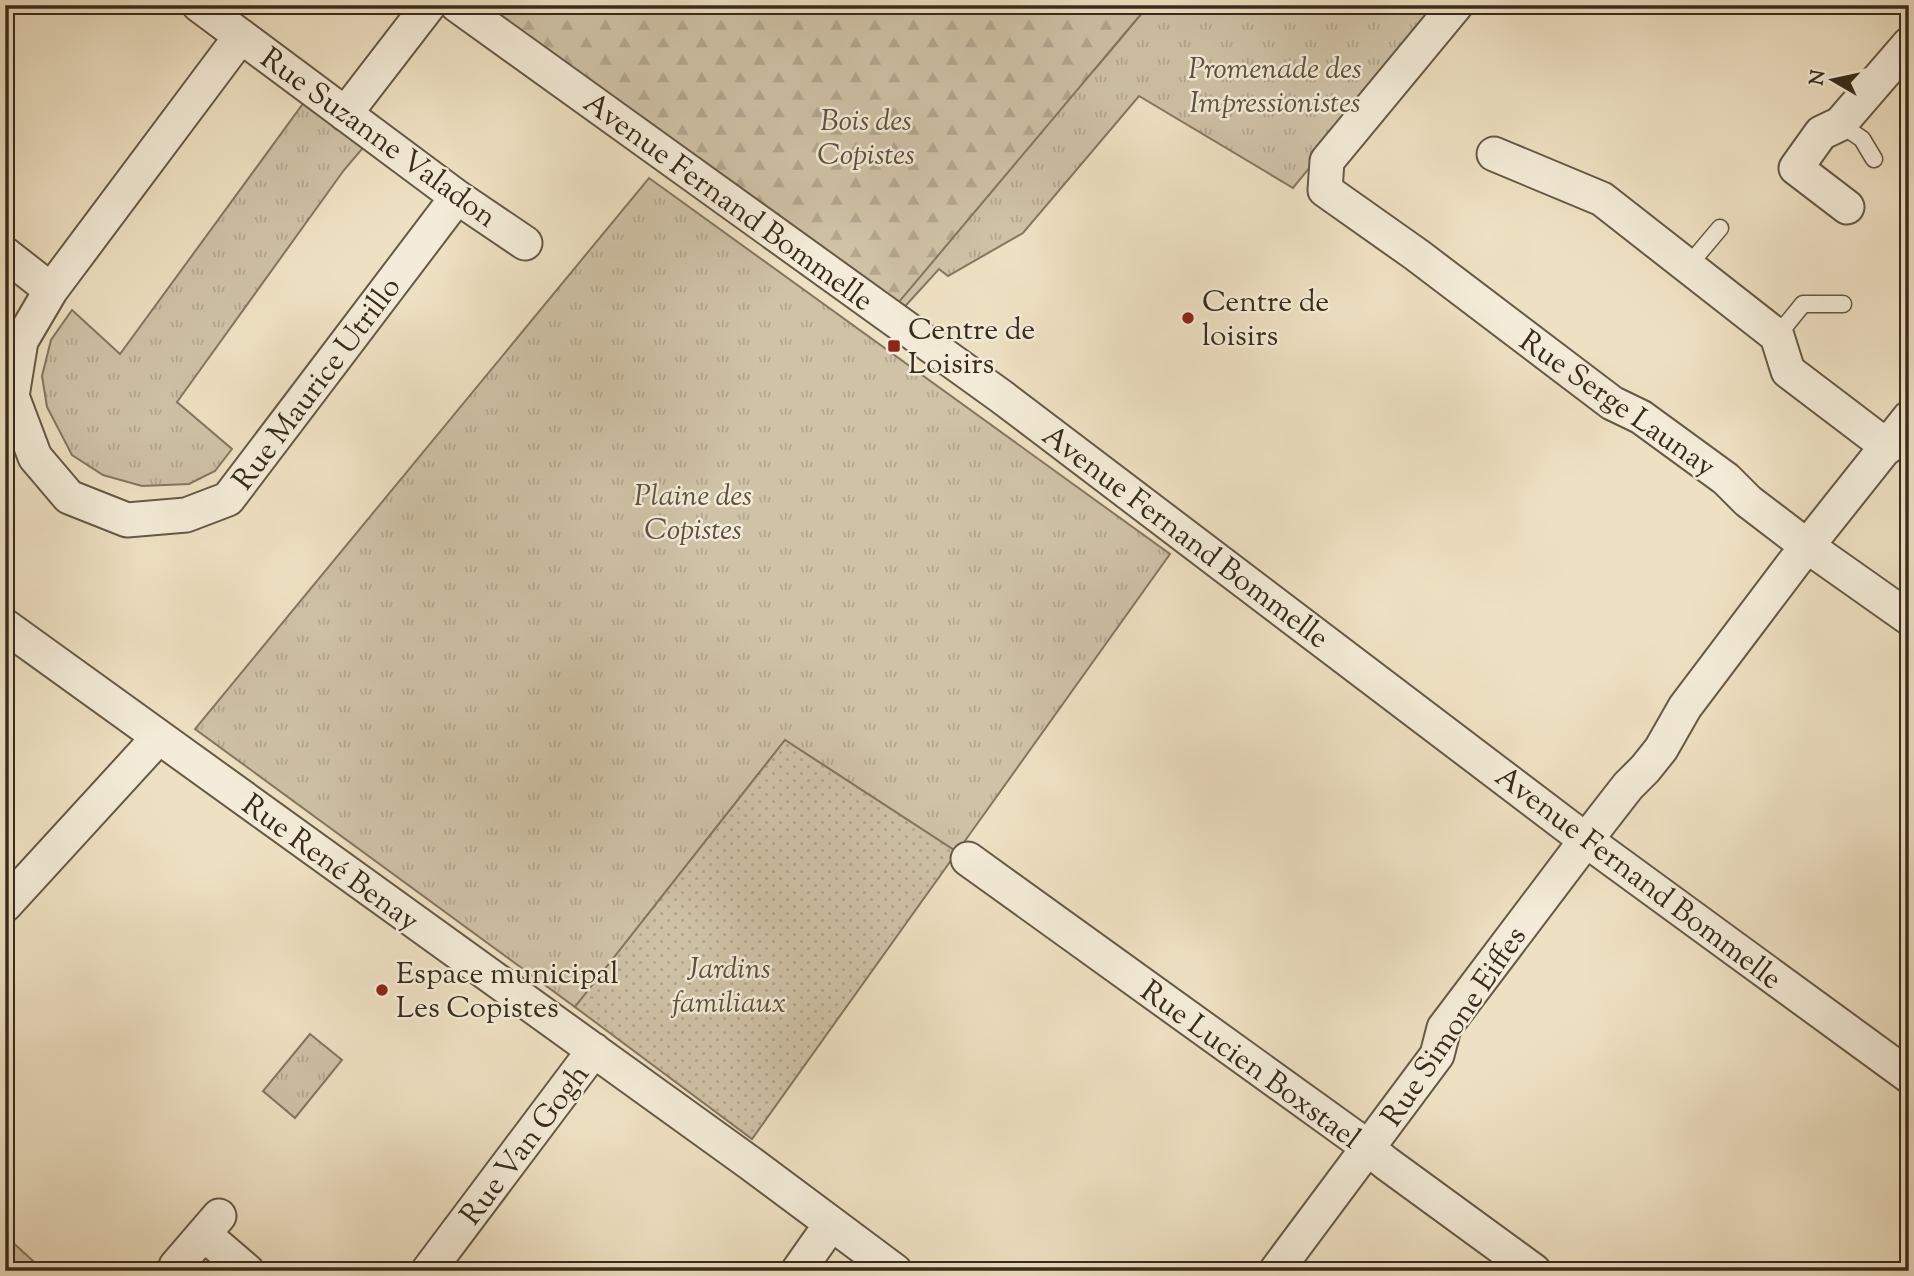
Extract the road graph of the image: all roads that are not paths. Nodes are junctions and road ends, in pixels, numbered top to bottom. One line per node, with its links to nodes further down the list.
1 (199, 5): 5 (street, Rue Suzanne Valadon)
2 (429, 5): 7 (street)
3 (457, 5): 26 (street, Avenue Fernand Bommelle)
4 (1455, 5): 22 (street, Rue Serge Launay)
5 (241, 36): 7 (street, Rue Suzanne Valadon); 17 (street, Rue Maurice Utrillo)
6 (1909, 44): 8 (street)
7 (345, 114): 11 (street, Rue Suzanne Valadon)
8 (1840, 124): 10 (lane); 12 (street)
9 (1494, 154): 16 (street)
10 (1874, 159)
11 (457, 197): 14 (street, Rue Suzanne Valadon); 17 (street, Rue Maurice Utrillo)
12 (1847, 207)
13 (1720, 228): 16 (lane)
14 (525, 243)
15 (5, 254): 17 (street)
16 (1688, 266): 19 (street)
17 (51, 290)
18 (1843, 304): 19 (lane)
19 (1777, 337): 21 (street)
20 (1908, 420): 21 (street, Rue Simone Eiffes)
21 (1888, 447): 22 (street, Rue Simone Eiffes)
22 (1807, 546): 23 (street, Rue Serge Launay); 26 (street, Rue Simone Eiffes)
23 (1909, 618)
24 (5, 626): 25 (street, Rue René Benay)
25 (158, 738): 28 (street); 29 (street, Rue René Benay)
26 (1586, 840): 30 (street, Avenue Fernand Bommelle); 31 (street, Rue Simone Eiffes)
27 (968, 859): 31 (street, Rue Lucien Boxstael)
28 (5, 905)
29 (594, 1051): 32 (street, Rue René Benay); 35 (street, Rue Van Gogh)
30 (1909, 1076)
31 (1367, 1149): 38 (street, Rue Simone Eiffes); 39 (street, Rue Lucien Boxstael)
32 (831, 1224): 36 (street); 37 (street, Rue René Benay)
33 (176, 1266): 34 (street)
34 (247, 1271)
35 (428, 1271)
36 (798, 1271)
37 (895, 1271)
38 (1276, 1271)
39 (1534, 1271)

